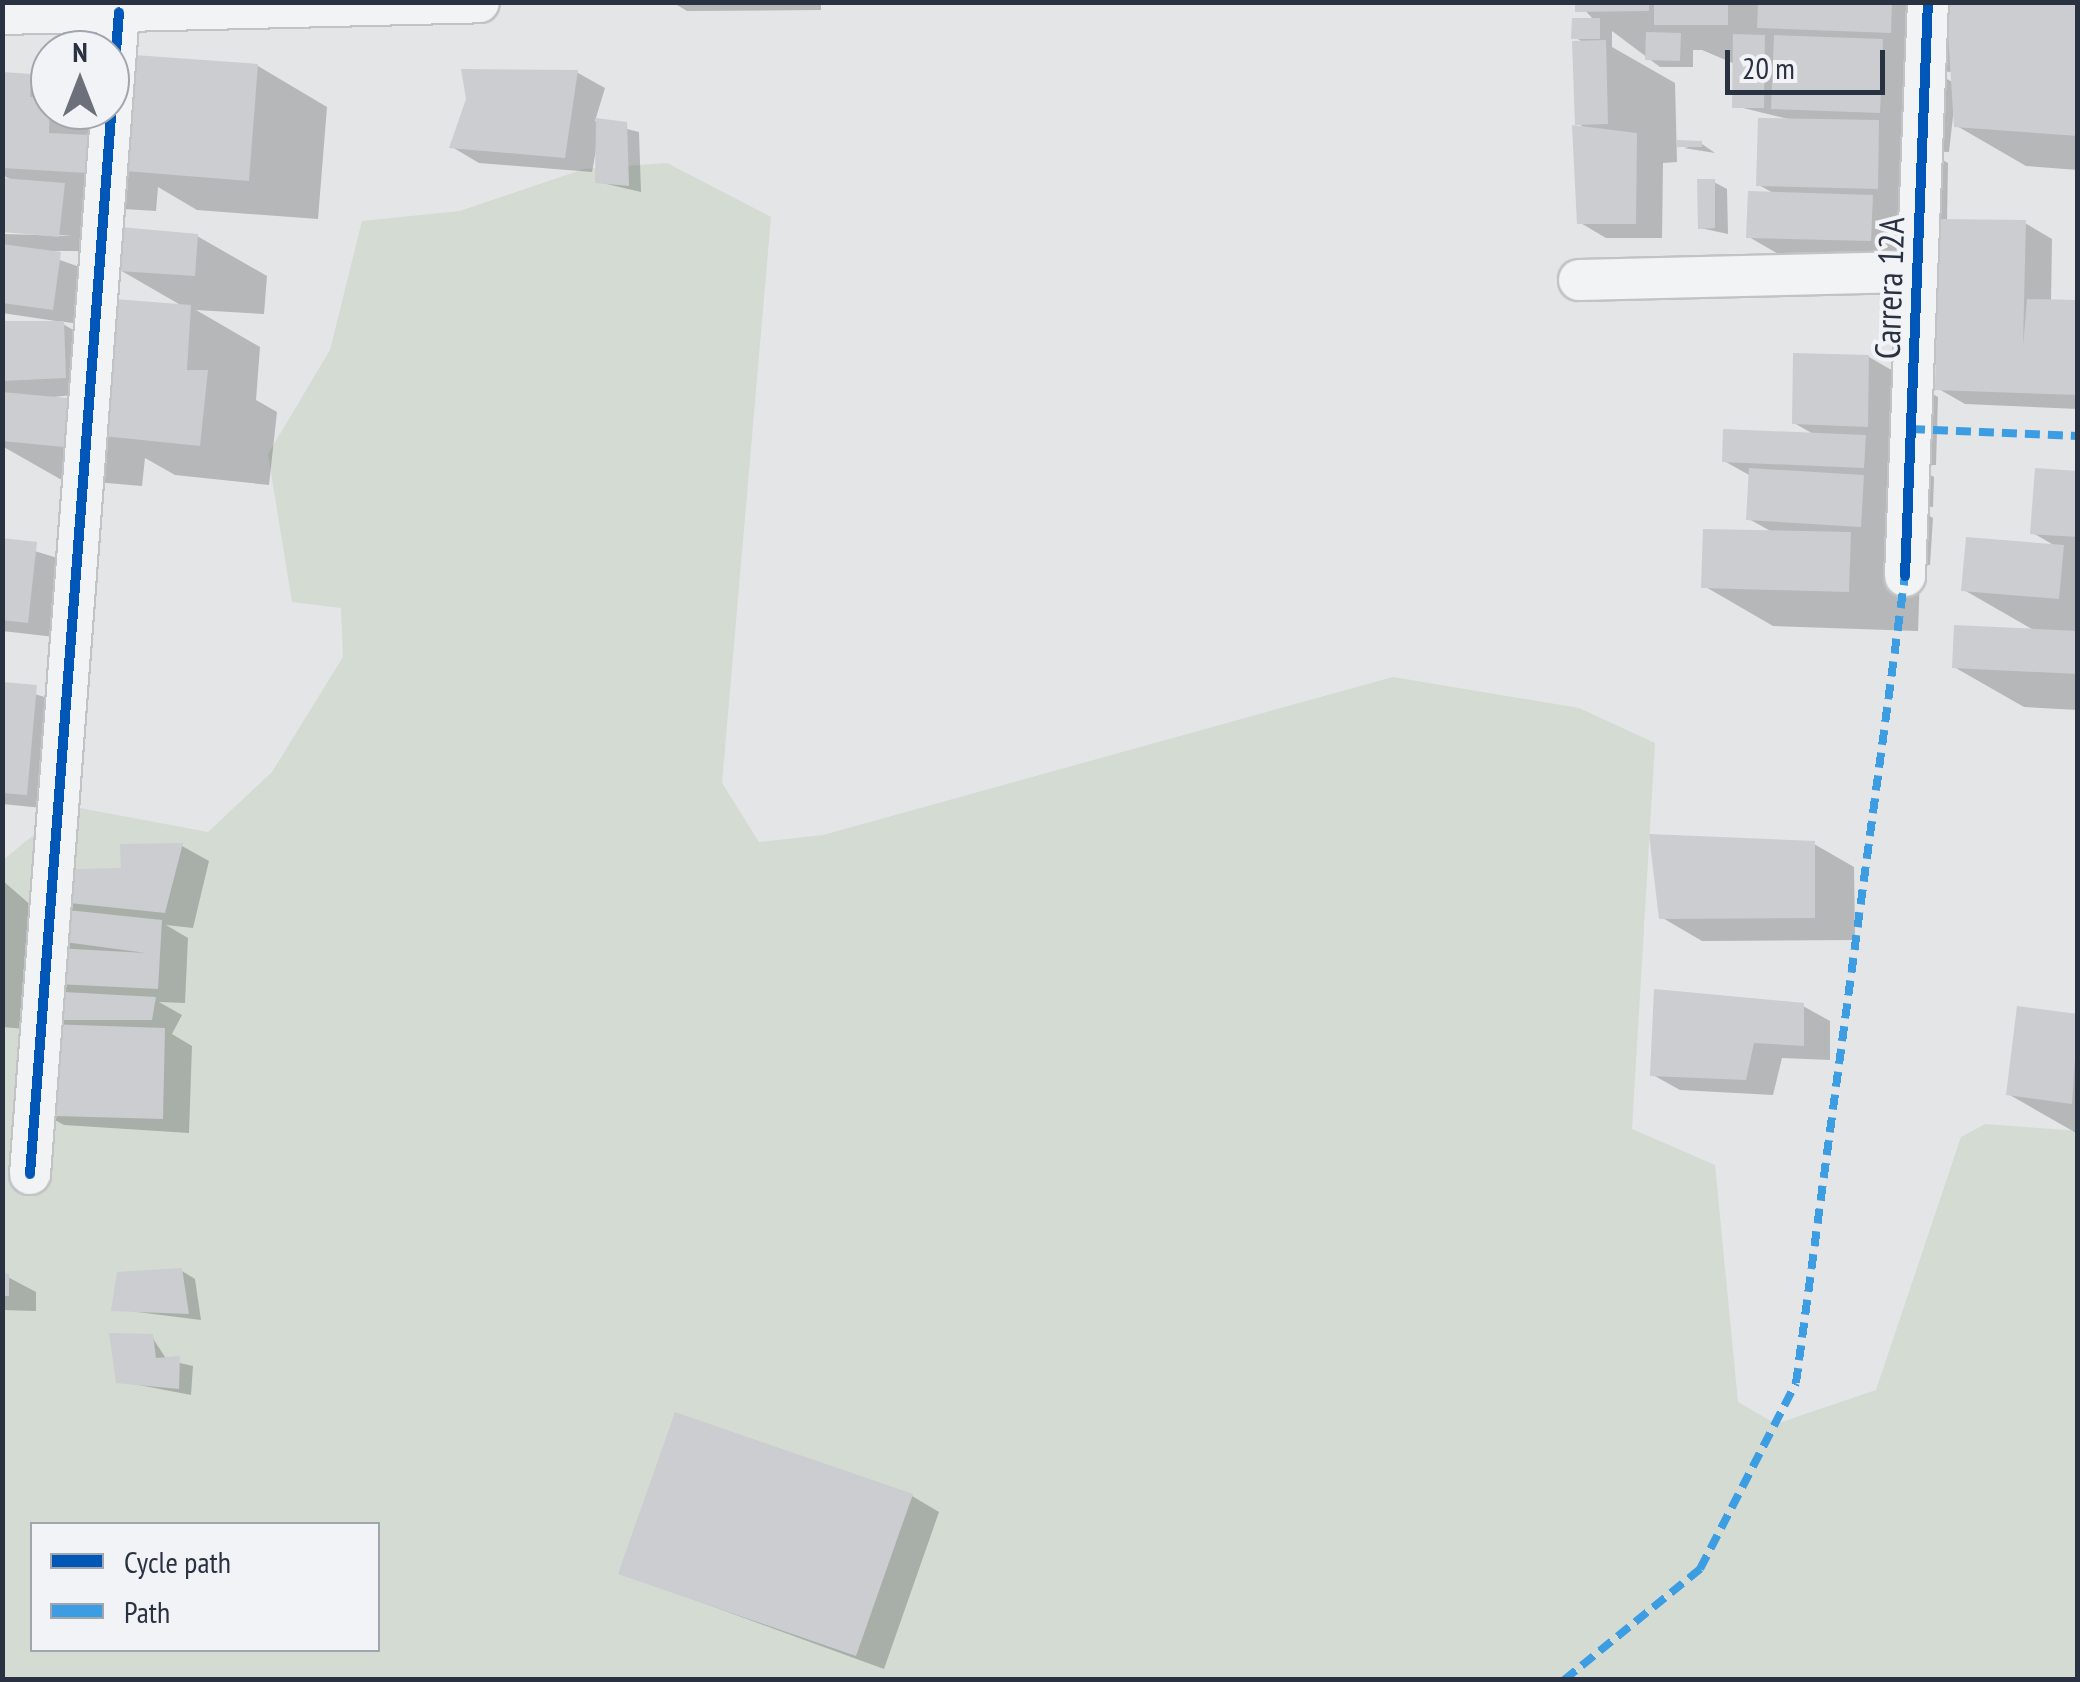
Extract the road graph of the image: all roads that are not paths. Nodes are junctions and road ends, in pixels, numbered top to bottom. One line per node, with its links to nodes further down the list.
1 (479, 2): 3 (street)
2 (1928, 2): 5 (street, Carrera 12A)
3 (118, 12): 4 (street); 8 (street)
4 (2, 14)
5 (1917, 272): 6 (street); 7 (street, Carrera 12A)
6 (1579, 280)
7 (1905, 576)
8 (30, 1174)

